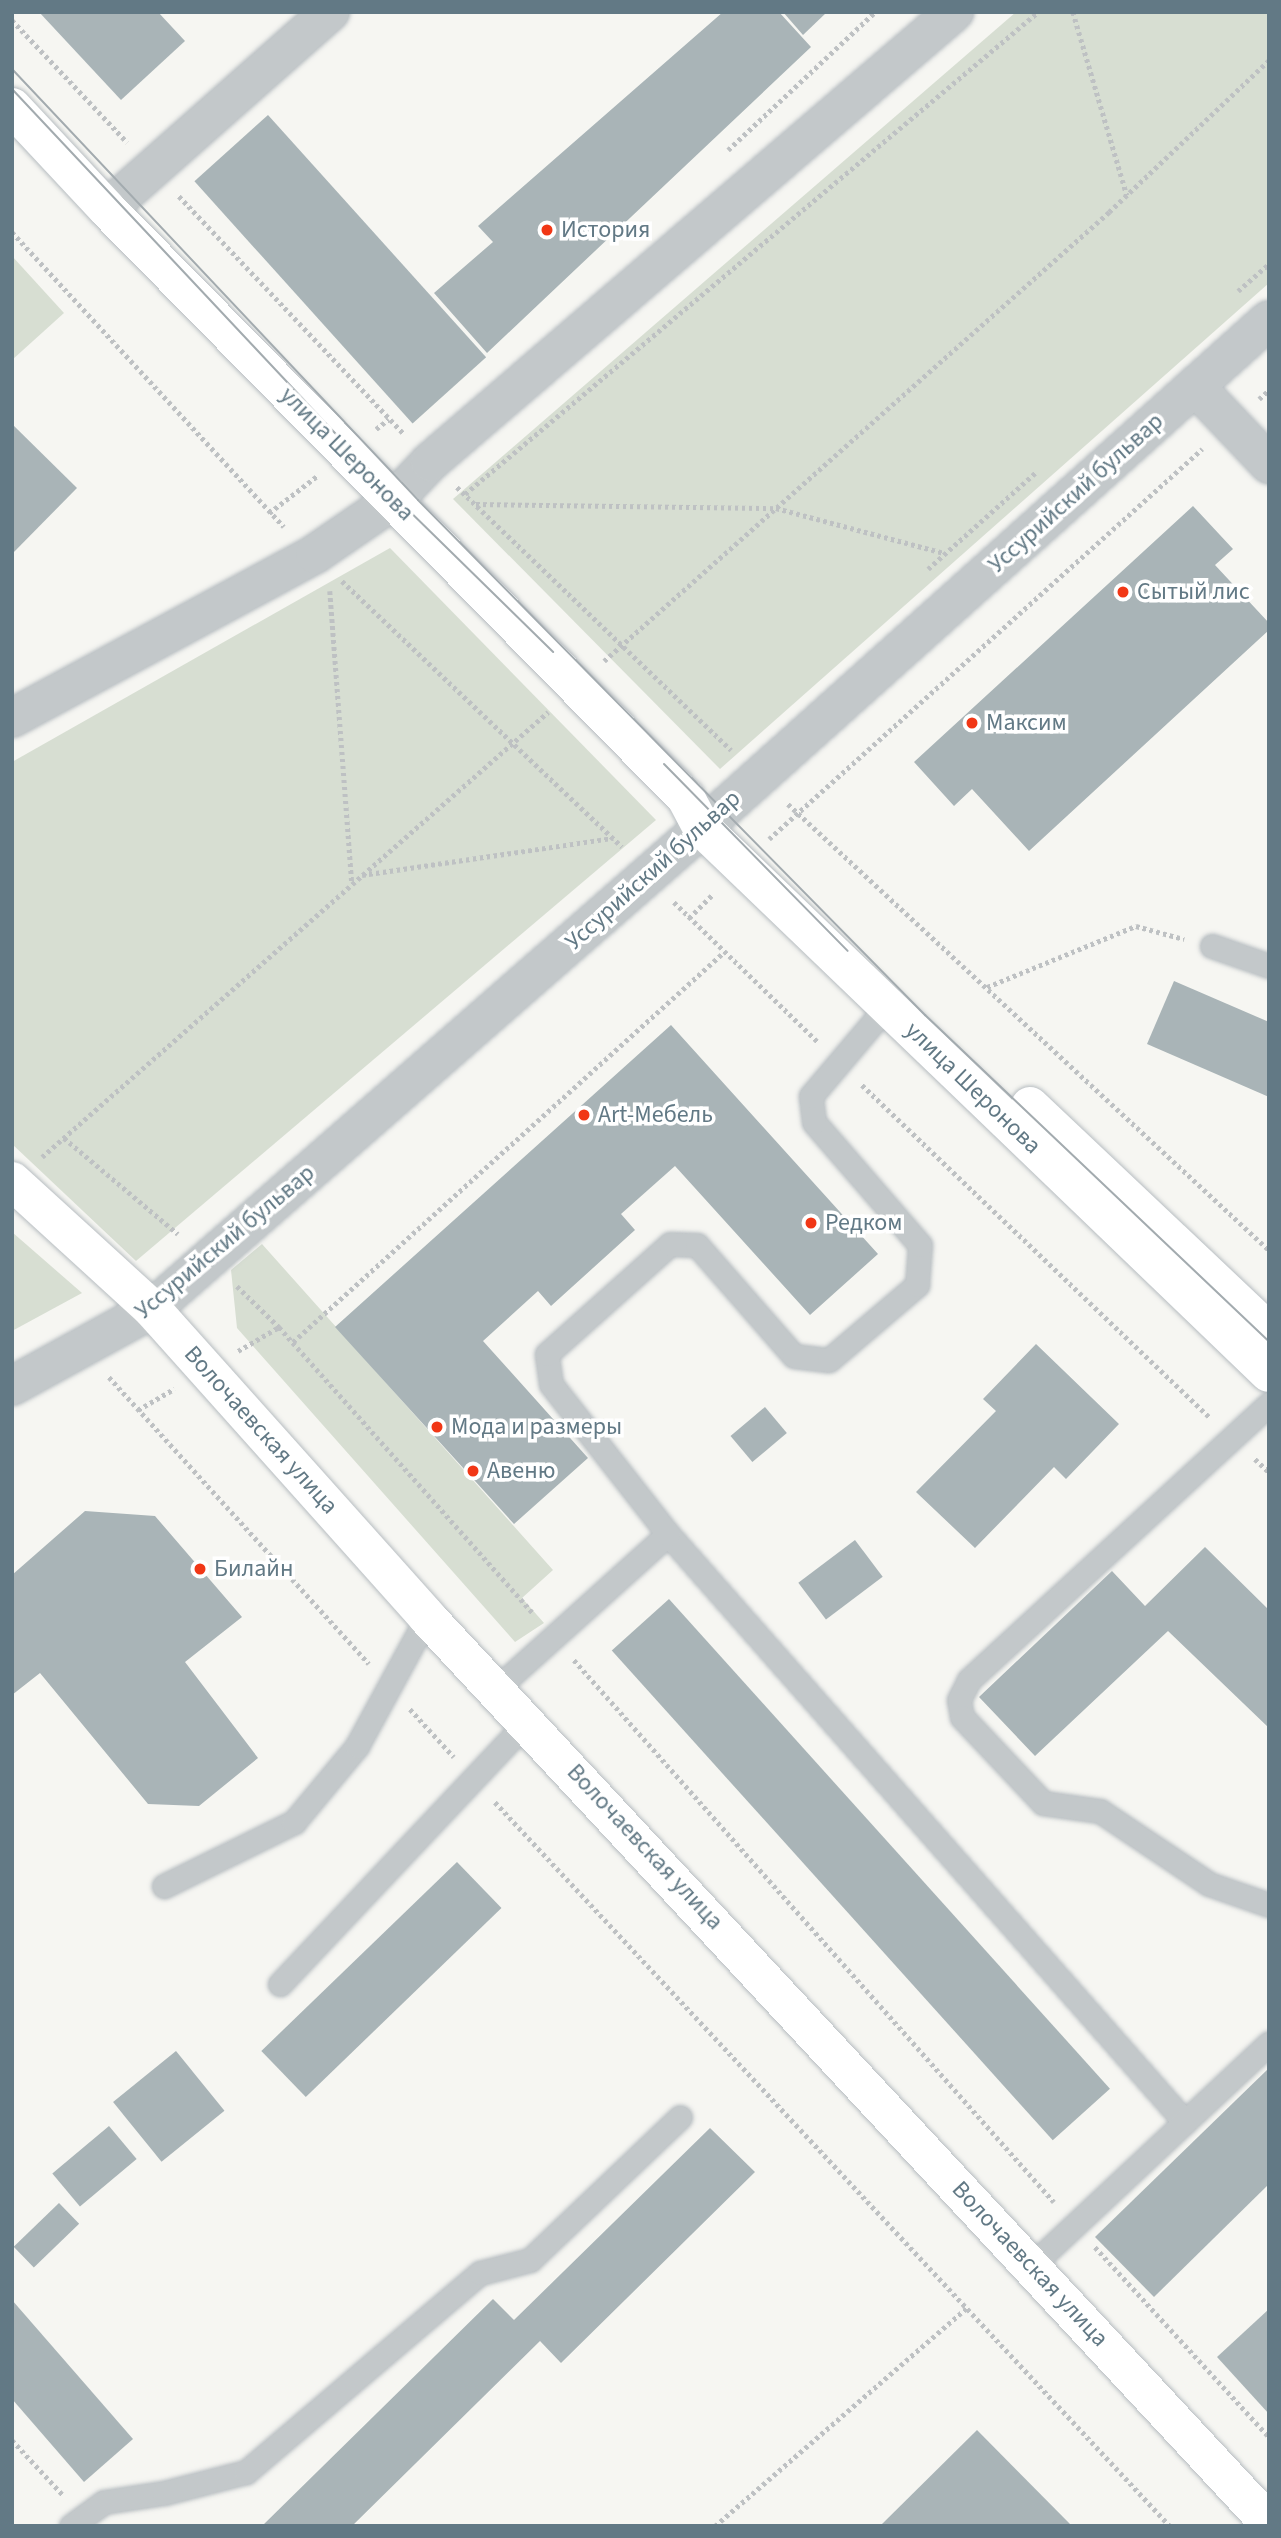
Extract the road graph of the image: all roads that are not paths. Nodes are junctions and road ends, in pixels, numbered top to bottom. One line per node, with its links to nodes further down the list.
1 (330, 12): 4 (street)
2 (954, 12): 8 (street)
3 (12, 107): 4 (main road, улица Шеронова)
4 (107, 209): 8 (main road, улица Шеронова)
5 (1269, 320): 6 (street, Уссурийский бульвар)
6 (1195, 386): 7 (street); 10 (street, Уссурийский бульвар)
7 (1269, 464)
8 (394, 500): 9 (street); 10 (main road, улица Шеронова)
9 (12, 718)
10 (703, 813): 11 (main road, улица Шеронова); 16 (street, Уссурийский бульвар)
11 (752, 857): 14 (main road, улица Шеронова); 17 (main road, улица Шеронова)
12 (1212, 946): 13 (lane)
13 (1269, 966)
14 (887, 1006): 18 (main road, улица Шеронова); 21 (lane)
15 (13, 1181): 16 (main road, Волочаевская улица)
16 (152, 1309): 19 (street, Уссурийский бульвар); 22 (main road, Волочаевская улица)
17 (1269, 1332)
18 (1269, 1373)
19 (12, 1386)
20 (1269, 1404): 26 (lane)
21 (668, 1534): 23 (lane); 30 (lane)
22 (427, 1617): 23 (main road, Волочаевская улица); 25 (lane)
23 (497, 1688): 24 (main road, Волочаевская улица)
24 (528, 1721): 27 (lane); 31 (main road, Волочаевская улица)
25 (164, 1886)
26 (1269, 1905)
27 (280, 1984)
28 (1269, 2043): 30 (lane)
29 (680, 2117): 32 (lane)
30 (1185, 2122): 31 (lane)
31 (1031, 2266): 33 (main road, Волочаевская улица)
32 (77, 2521)
33 (1269, 2523)

